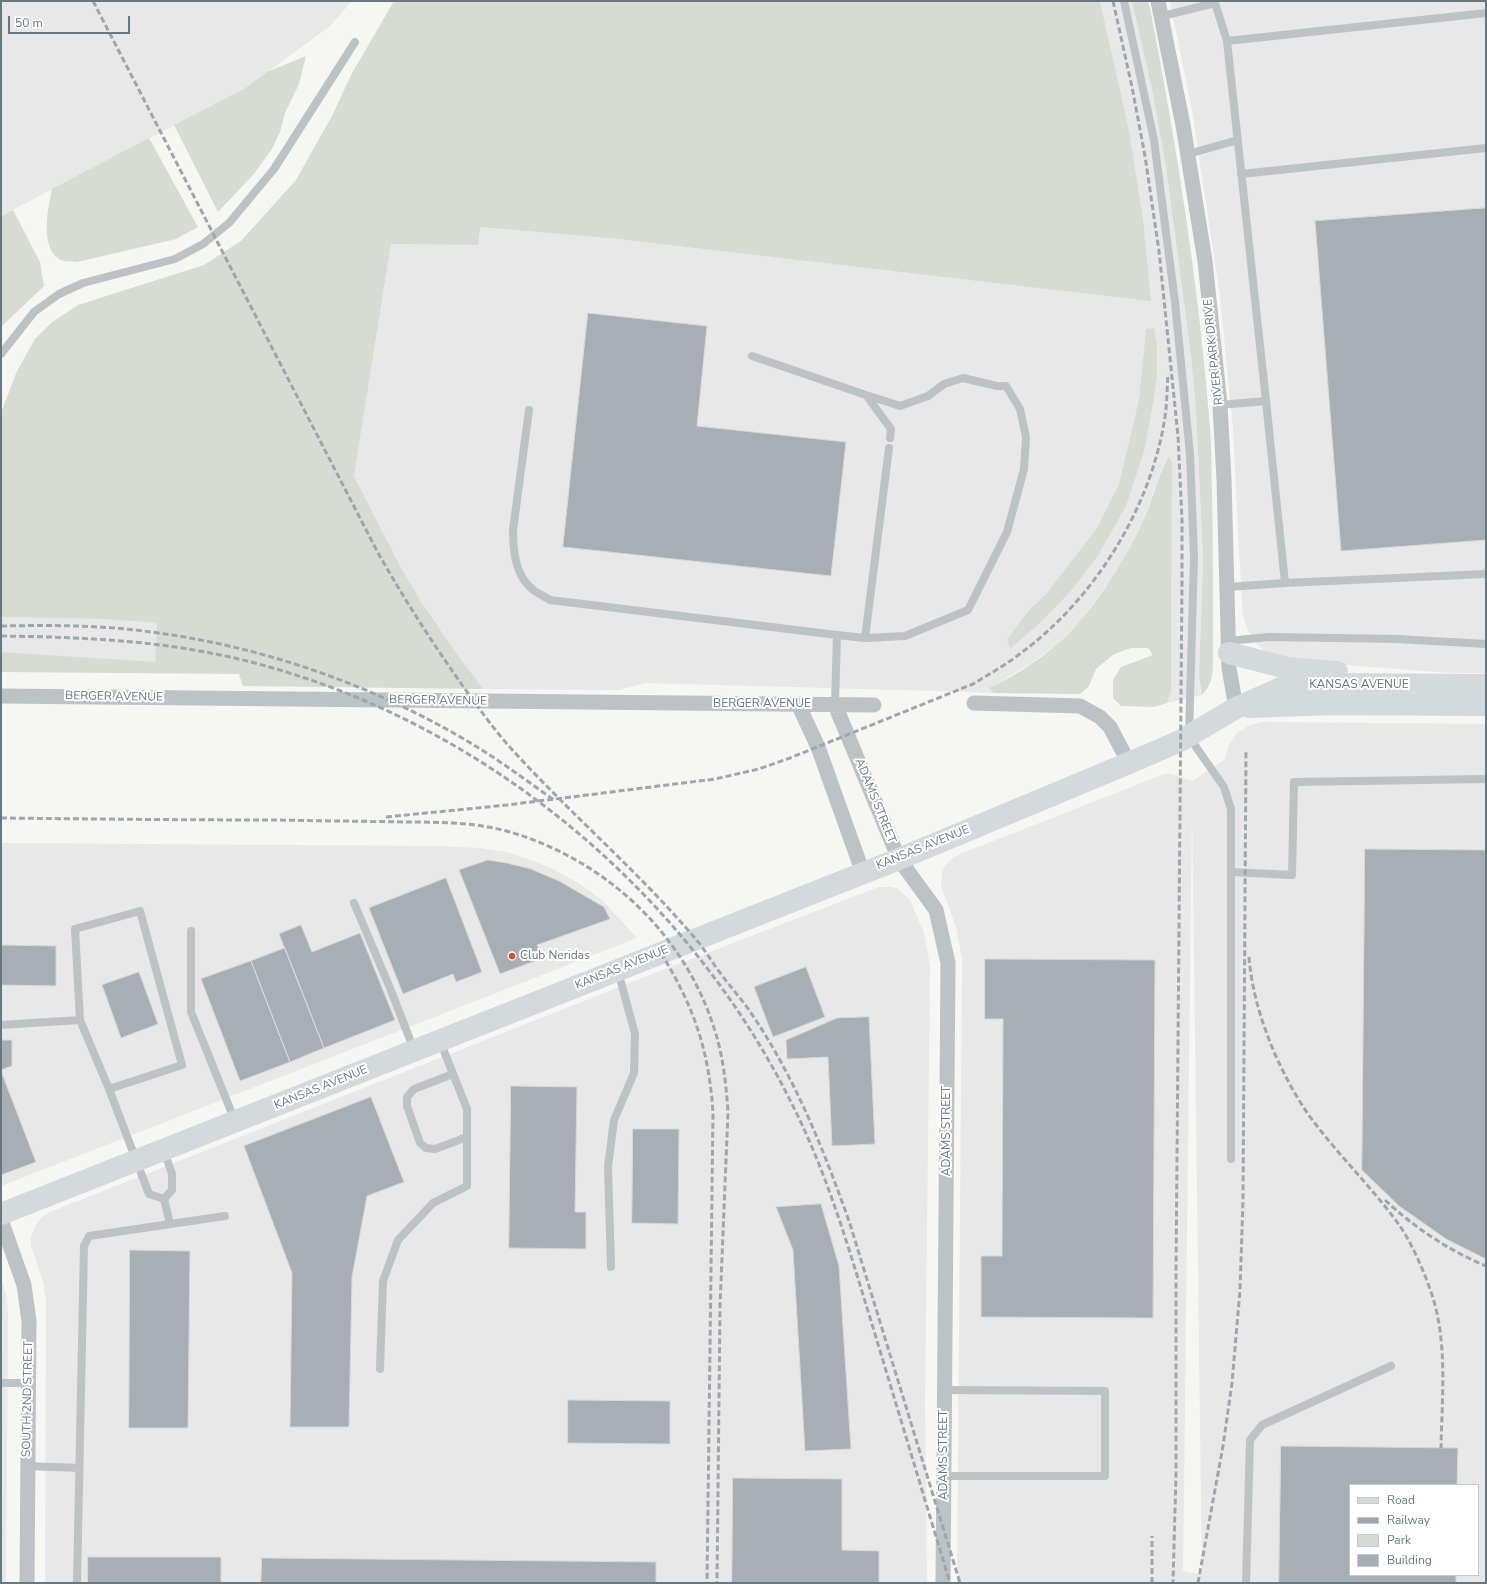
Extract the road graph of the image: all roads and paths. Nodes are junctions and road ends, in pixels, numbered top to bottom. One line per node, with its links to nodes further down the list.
1 (1124, 1): 35 (lane)
2 (1158, 1): 5 (street, RIVER PARK DRIVE)
3 (1214, 2): 5 (lane); 6 (lane)
4 (1486, 13): 6 (lane)
5 (1162, 16): 10 (street, RIVER PARK DRIVE)
6 (1227, 41): 8 (lane)
7 (355, 42): 12 (lane)
8 (1238, 140): 10 (lane); 11 (lane)
9 (1486, 148): 11 (lane)
10 (1188, 154): 16 (street, RIVER PARK DRIVE)
11 (1241, 174): 15 (lane)
12 (1, 354)
13 (752, 356): 14 (lane)
14 (866, 395): 18 (lane); 24 (lane)
15 (1266, 401): 16 (lane); 21 (lane)
16 (1220, 405): 22 (street, RIVER PARK DRIVE)
17 (529, 410): 23 (lane)
18 (890, 438)
19 (889, 448): 24 (lane)
20 (1486, 574): 21 (lane)
21 (1285, 583): 22 (lane)
22 (1227, 588): 26 (street, RIVER PARK DRIVE)
23 (837, 635): 24 (lane); 32 (lane)
24 (865, 638)
25 (1486, 644): 26 (lane)
26 (1228, 647): 27 (main road); 34 (street, RIVER PARK DRIVE)
27 (1437, 686): 28 (main road, KANSAS AVENUE); 34 (main road, KANSAS AVENUE)
28 (1484, 695): 34 (main road, KANSAS AVENUE)
29 (1, 696): 30 (street, BERGER AVENUE)
30 (798, 704): 32 (street, BERGER AVENUE); 40 (street)
31 (974, 704): 36 (street)
32 (835, 705): 33 (street, BERGER AVENUE); 38 (street, ADAMS STREET)
33 (874, 705)
34 (1236, 708): 35 (main road, KANSAS AVENUE)
35 (1189, 737): 36 (main road, KANSAS AVENUE); 39 (lane)
36 (1129, 763): 38 (main road, KANSAS AVENUE)
37 (1486, 779): 39 (lane)
38 (899, 859): 40 (main road, KANSAS AVENUE); 65 (street, ADAMS STREET)
39 (1231, 872): 53 (lane)
40 (862, 873): 43 (main road, KANSAS AVENUE)
41 (354, 902): 47 (lane)
42 (191, 931): 50 (lane)
43 (618, 970): 46 (main road, KANSAS AVENUE); 60 (lane)
44 (80, 1020): 45 (lane); 49 (lane); 49 (lane)
45 (1, 1024)
46 (440, 1040): 47 (main road, KANSAS AVENUE); 48 (lane)
47 (414, 1051): 50 (main road, KANSAS AVENUE)
48 (453, 1074): 51 (lane); 51 (lane)
49 (109, 1089): 54 (lane)
50 (236, 1122): 52 (main road, KANSAS AVENUE)
51 (467, 1138): 62 (lane)
52 (164, 1150): 54 (main road, KANSAS AVENUE); 55 (lane)
53 (1231, 1159)
54 (136, 1161): 55 (lane); 56 (main road, KANSAS AVENUE)
55 (164, 1199): 59 (lane)
56 (1, 1214)
57 (225, 1216): 59 (lane)
58 (1, 1220): 64 (street, SOUTH 2ND STREET)
59 (170, 1224): 67 (lane)
60 (611, 1268)
61 (1391, 1366): 72 (lane)
62 (380, 1369)
63 (1, 1383): 64 (lane)
64 (29, 1383): 66 (street, SOUTH 2ND STREET)
65 (945, 1390): 68 (street, ADAMS STREET); 68 (lane)
66 (28, 1466): 67 (lane); 69 (street, SOUTH 2ND STREET)
67 (79, 1468): 70 (lane)
68 (944, 1476): 71 (street, ADAMS STREET)
69 (27, 1583)
70 (77, 1583)
71 (943, 1583)
72 (1246, 1583)

